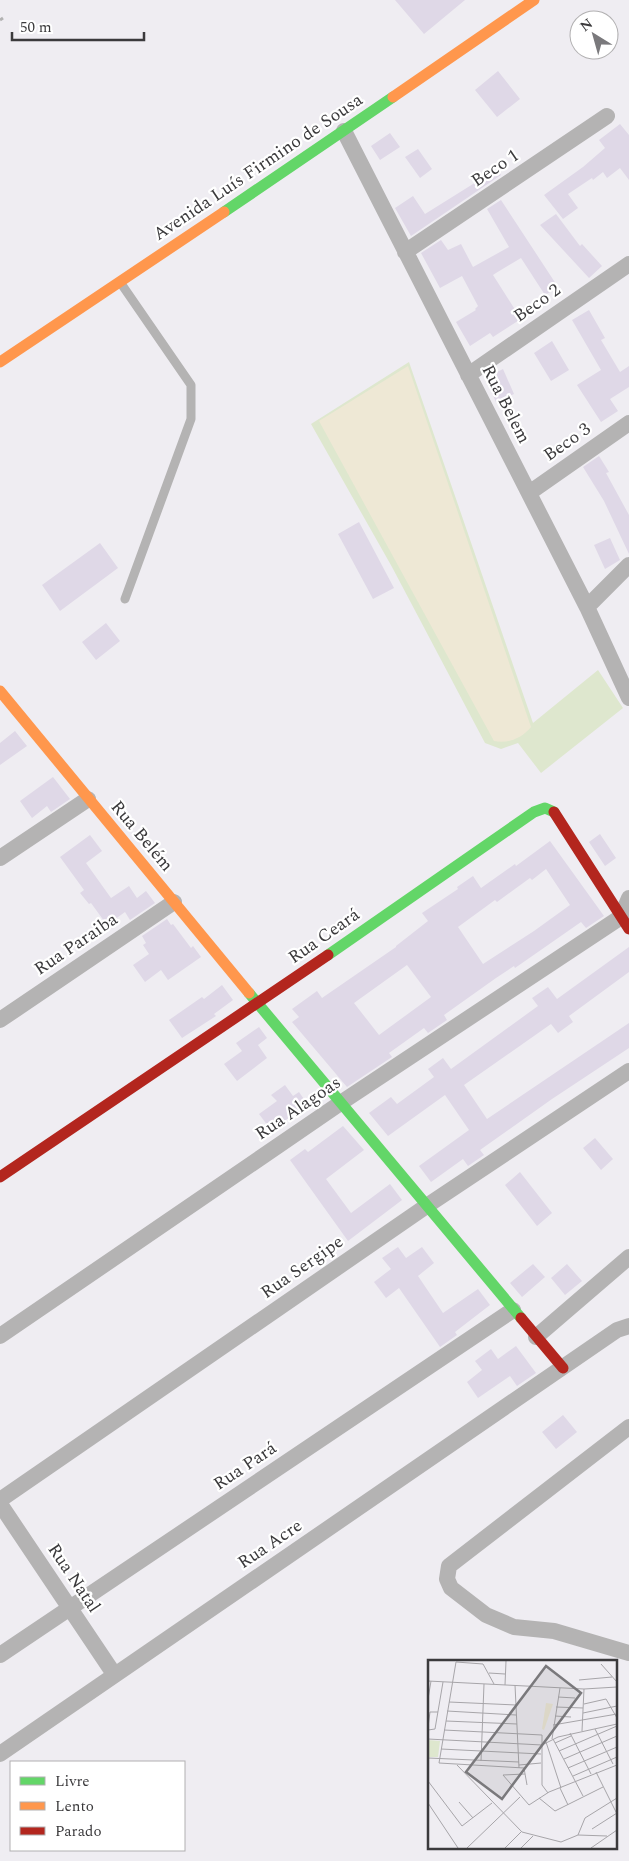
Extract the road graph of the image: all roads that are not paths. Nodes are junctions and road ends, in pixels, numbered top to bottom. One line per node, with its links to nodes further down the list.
1 (534, 0): 3 (street, Avenida Luís Firmino de Sousa)
2 (607, 116): 4 (street, Beco 1)
3 (344, 131): 4 (street, Rua Belem); 6 (street, Avenida Luís Firmino de Sousa)
4 (406, 252): 8 (street, Rua Belem)
5 (629, 264): 8 (street, Beco 2)
6 (120, 281): 7 (street, Avenida Luís Firmino de Sousa); 12 (lane)
7 (0, 362)
8 (468, 375): 10 (street, Rua Belem)
9 (629, 423): 10 (street, Beco 3)
10 (529, 493): 13 (street, Rua Belem)
11 (629, 565): 13 (street)
12 (124, 599)
13 (587, 607): 15 (street, Rua Belem)
14 (2, 696): 16 (street, Rua Belém)
15 (629, 698)
16 (88, 800): 17 (street); 19 (street, Rua Belém)
17 (0, 858)
18 (629, 898): 20 (street)
19 (174, 902): 21 (street, Rua Belém); 22 (street, Rua Paraiba)
20 (625, 923): 21 (street, Rua Ceará); 24 (street, Rua Alagoas)
21 (258, 1004): 24 (street, Rua Belém); 25 (street, Rua Ceará)
22 (0, 1020)
23 (629, 1071): 26 (street, Rua Sergipe)
24 (342, 1102): 26 (street, Rua Belém); 30 (street, Rua Alagoas)
25 (0, 1177)
26 (428, 1205): 28 (street, Rua Belém); 34 (street, Rua Sergipe)
27 (629, 1257): 31 (street)
28 (513, 1310): 31 (street, Rua Belém); 36 (street, Rua Pará)
29 (629, 1326): 32 (street, Rua Acre)
30 (0, 1336)
31 (536, 1337): 32 (street, Rua Belém)
32 (563, 1368): 39 (street, Rua Acre)
33 (629, 1427): 37 (street)
34 (0, 1500)
35 (0, 1504): 36 (street, Rua Natal)
36 (70, 1608): 38 (street, Rua Pará); 39 (street, Rua Natal)
37 (629, 1653)
38 (0, 1655)
39 (114, 1674): 40 (street, Rua Acre)
40 (0, 1754)

